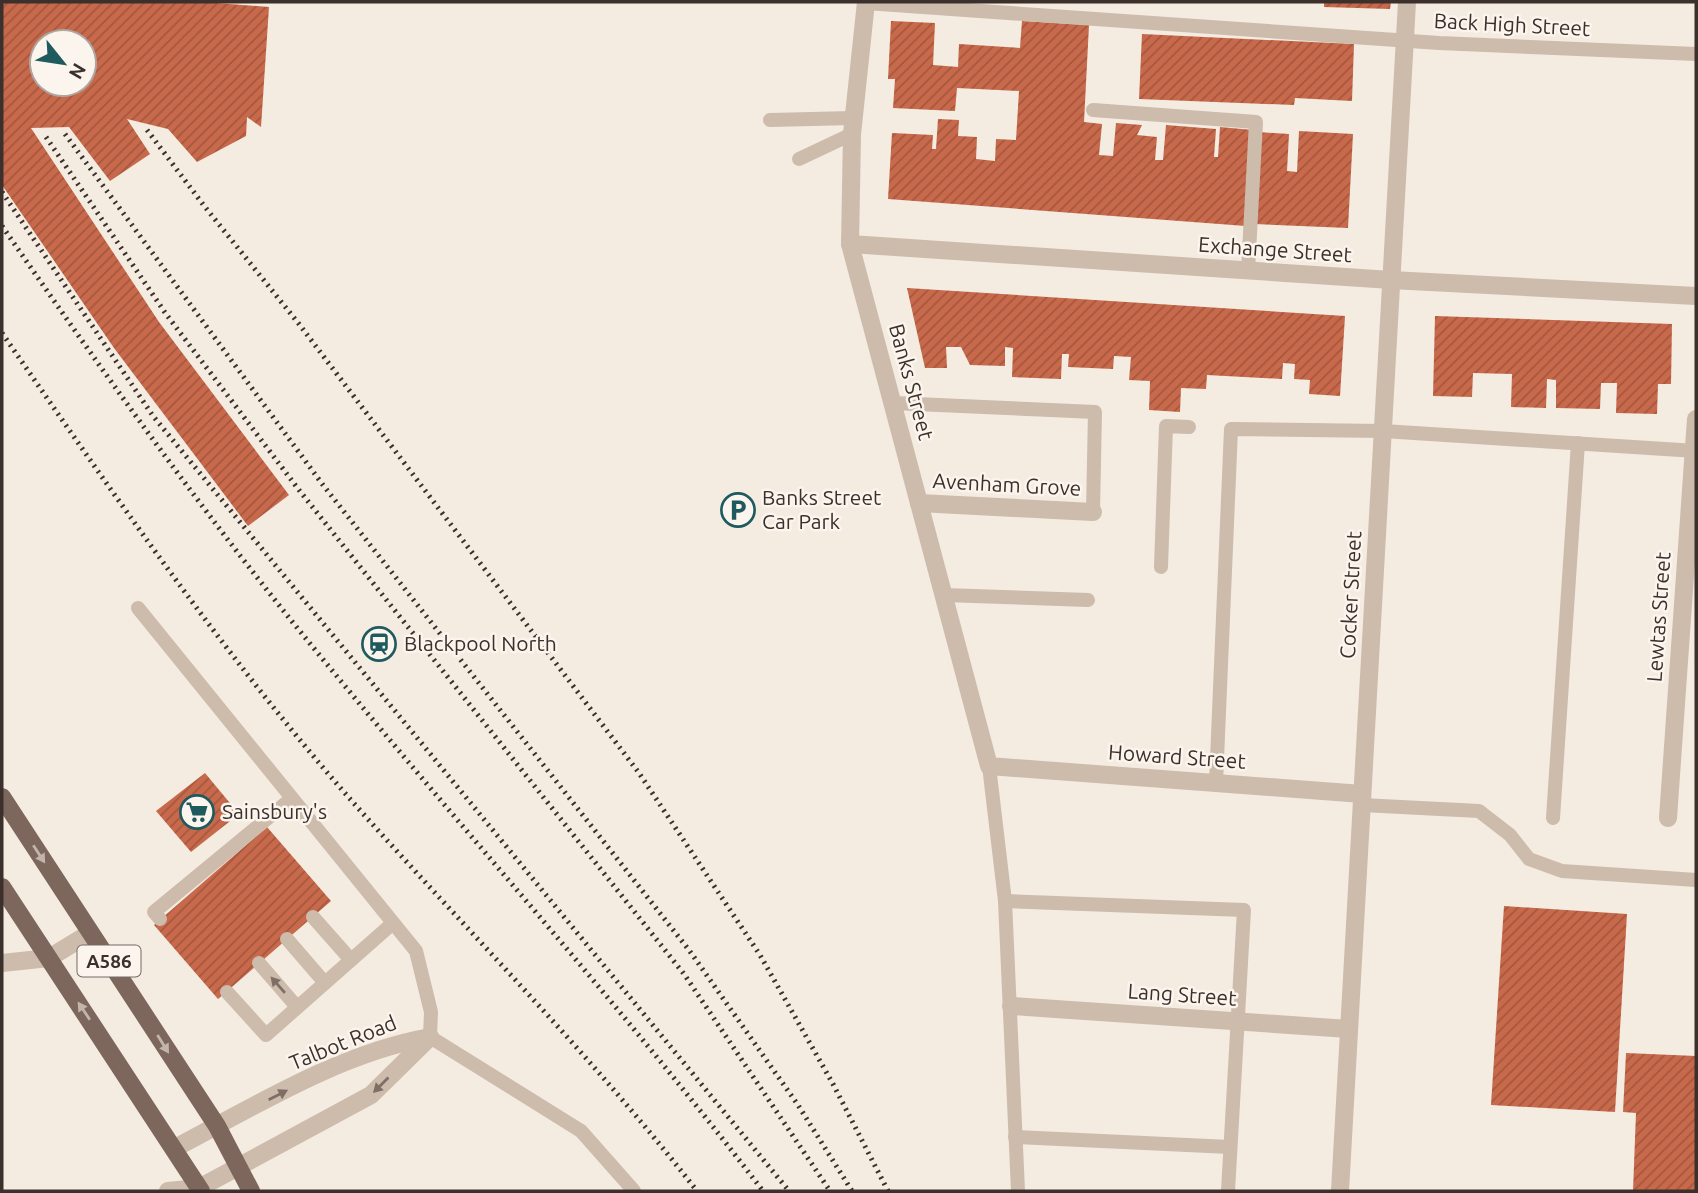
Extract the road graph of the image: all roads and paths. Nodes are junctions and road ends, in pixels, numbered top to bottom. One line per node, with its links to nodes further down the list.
1 (1407, 2): 3 (street, Cocker Street)
2 (866, 3): 3 (lane, Back High Street); 7 (street, Banks Street)
3 (1405, 40): 4 (lane, Back High Street); 11 (street, Cocker Street)
4 (1696, 54)
5 (1093, 110): 10 (lane)
6 (770, 120): 7 (lane)
7 (853, 126): 8 (lane); 9 (street, Banks Street)
8 (799, 159)
9 (850, 244): 10 (street, Exchange Street); 13 (street, Banks Street)
10 (1248, 271): 11 (street, Exchange Street)
11 (1391, 280): 12 (street, Exchange Street); 16 (street, Cocker Street)
12 (1696, 296)
13 (893, 403): 19 (street, Banks Street); 20 (lane)
14 (1696, 419): 18 (street, Lewtas Street)
15 (1189, 427): 21 (lane)
16 (1383, 431): 17 (lane); 26 (lane); 29 (street, Cocker Street)
17 (1578, 443): 18 (lane); 30 (lane)
18 (1695, 451): 31 (street, Lewtas Street)
19 (919, 503): 20 (street, Avenham Grove); 22 (street, Banks Street)
20 (1093, 512)
21 (1161, 566)
22 (944, 595): 23 (lane); 25 (street, Banks Street)
23 (1088, 600)
24 (138, 608): 28 (lane)
25 (989, 766): 26 (street, Howard Street); 34 (lane)
26 (1216, 783): 29 (street, Howard Street)
27 (2, 797): 38 (main road, A586, one-way to 38)
28 (291, 799): 36 (lane); 37 (lane)
29 (1362, 799): 32 (lane); 49 (street, Cocker Street)
30 (1553, 818)
31 (1668, 818)
32 (1696, 880)
33 (2, 887): 40 (main road, A586)
34 (1005, 901): 46 (lane); 48 (lane)
35 (313, 917): 41 (lane)
36 (160, 919)
37 (393, 923): 41 (lane); 50 (lane)
38 (90, 933): 40 (street); 51 (main road, A586, one-way to 51)
39 (287, 939): 44 (lane)
40 (49, 958): 42 (street); 54 (main road, A586, one-way to 40)
41 (351, 960): 44 (lane)
42 (2, 963)
43 (259, 963): 47 (lane, one-way to 43)
44 (325, 983): 47 (lane)
45 (227, 992): 47 (lane)
46 (1011, 1006): 48 (street, Lang Street); 52 (lane)
47 (297, 1007)
48 (1236, 1021): 49 (street, Lang Street); 53 (lane)
49 (1349, 1029): 62 (street, Cocker Street)
50 (430, 1037): 51 (street, Talbot Road, one-way to 50); 55 (street, Talbot Road, one-way to 55); 59 (lane)
51 (217, 1126): 54 (street, Talbot Road); 55 (main road, A586)
52 (1015, 1137): 53 (lane); 60 (lane)
53 (1230, 1147): 61 (lane)
54 (175, 1148): 56 (main road, A586)
55 (238, 1167): 56 (street, Talbot Road); 58 (main road, A586)
56 (200, 1190): 57 (street)
57 (168, 1191)
58 (251, 1191)
59 (634, 1191)
60 (1018, 1191)
61 (1228, 1191)
62 (1340, 1191)

